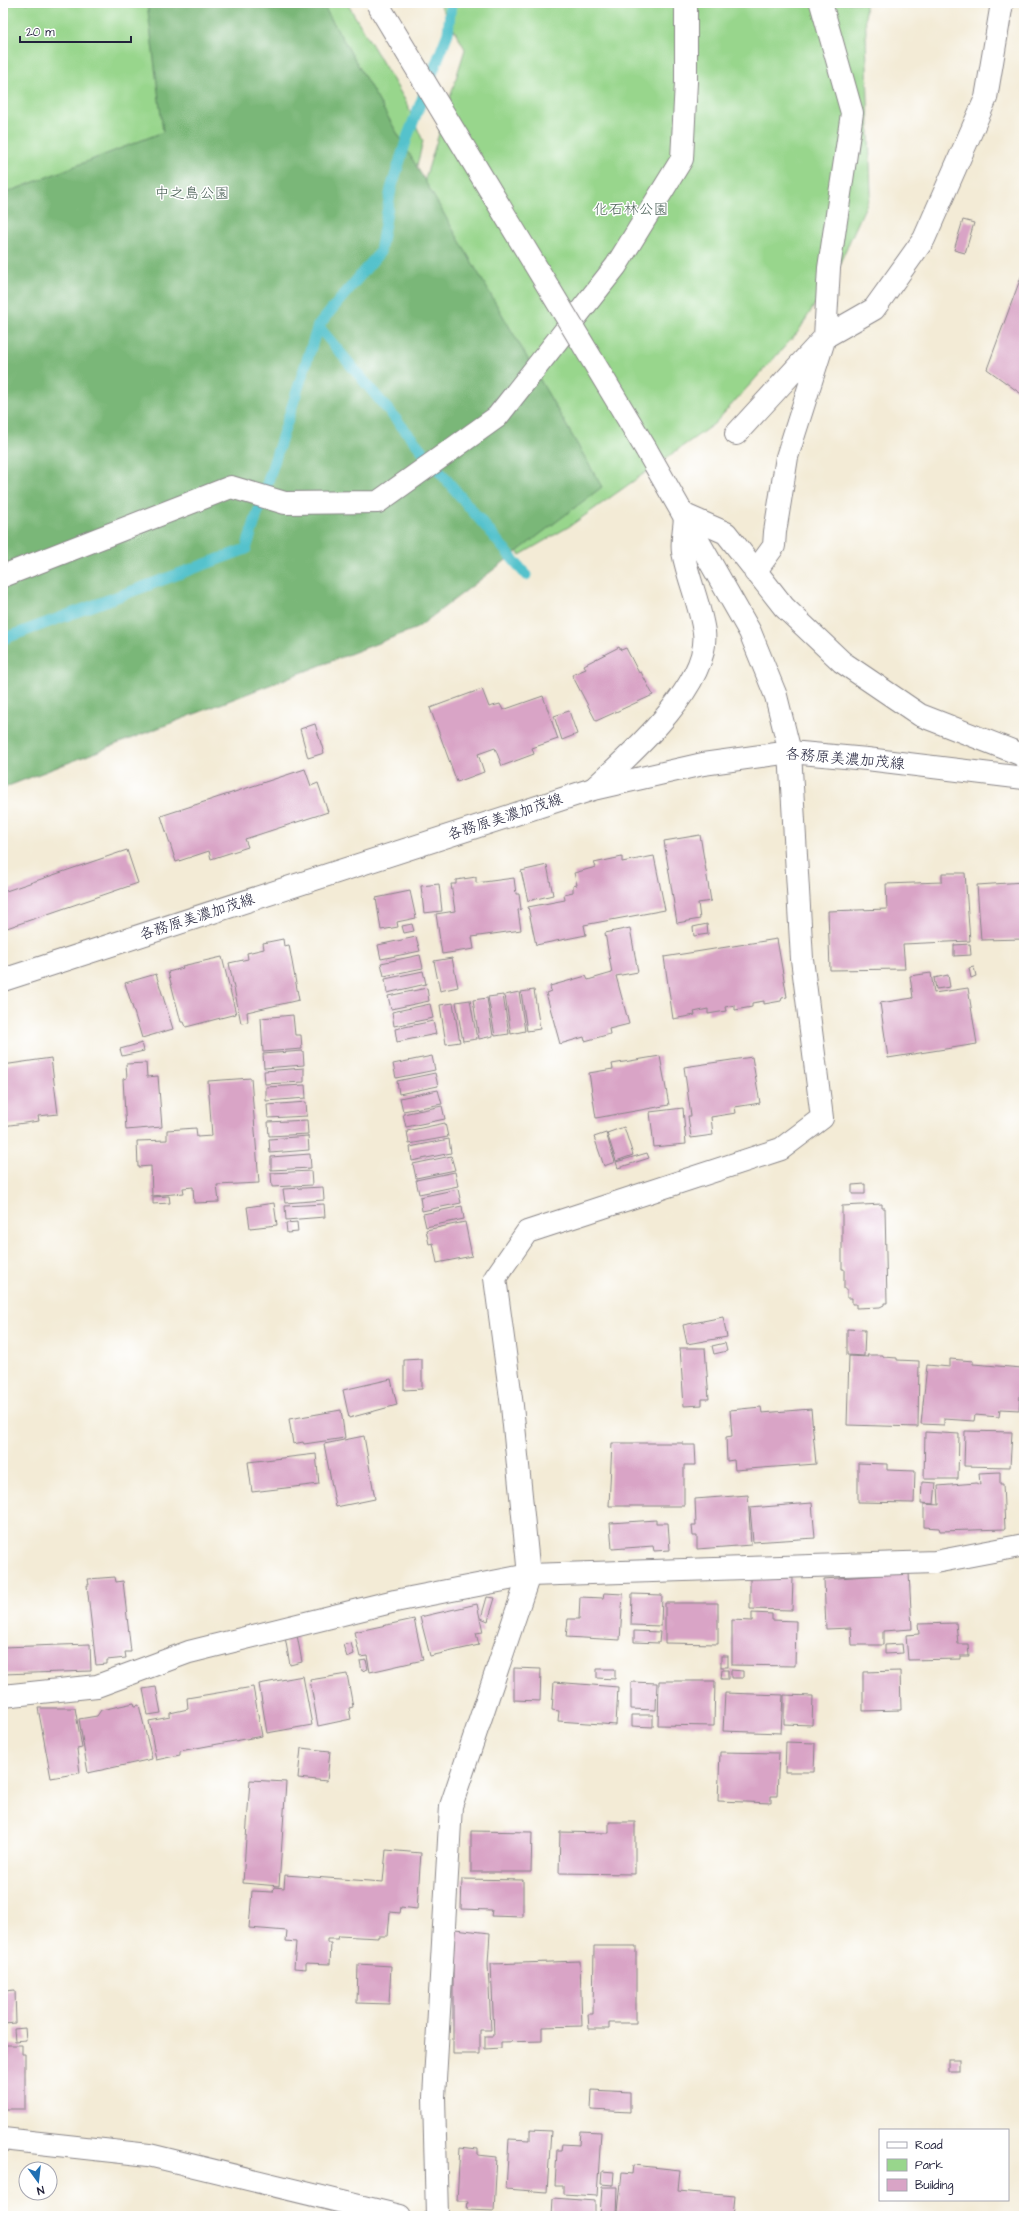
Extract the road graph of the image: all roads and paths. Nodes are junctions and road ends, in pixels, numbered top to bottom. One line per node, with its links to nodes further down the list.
1 (377, 3): 7 (street, bridge)
2 (686, 3): 9 (street)
3 (821, 3): 5 (street)
4 (1002, 3): 5 (street)
5 (826, 337): 6 (street); 8 (street)
6 (736, 434)
7 (685, 515): 8 (street); 10 (street); 13 (street)
8 (755, 572): 11 (street)
9 (3, 576)
10 (790, 752): 12 (street, 各務原美濃加茂線); 13 (street, 各務原美濃加茂線); 16 (street)
11 (1024, 757)
12 (1024, 778)
13 (593, 789): 14 (street, 各務原美濃加茂線)
14 (3, 980)
15 (1024, 1545): 16 (street)
16 (529, 1575): 17 (street); 20 (street)
17 (3, 1696)
18 (3, 2139): 19 (street)
19 (400, 2216)
20 (437, 2216)

